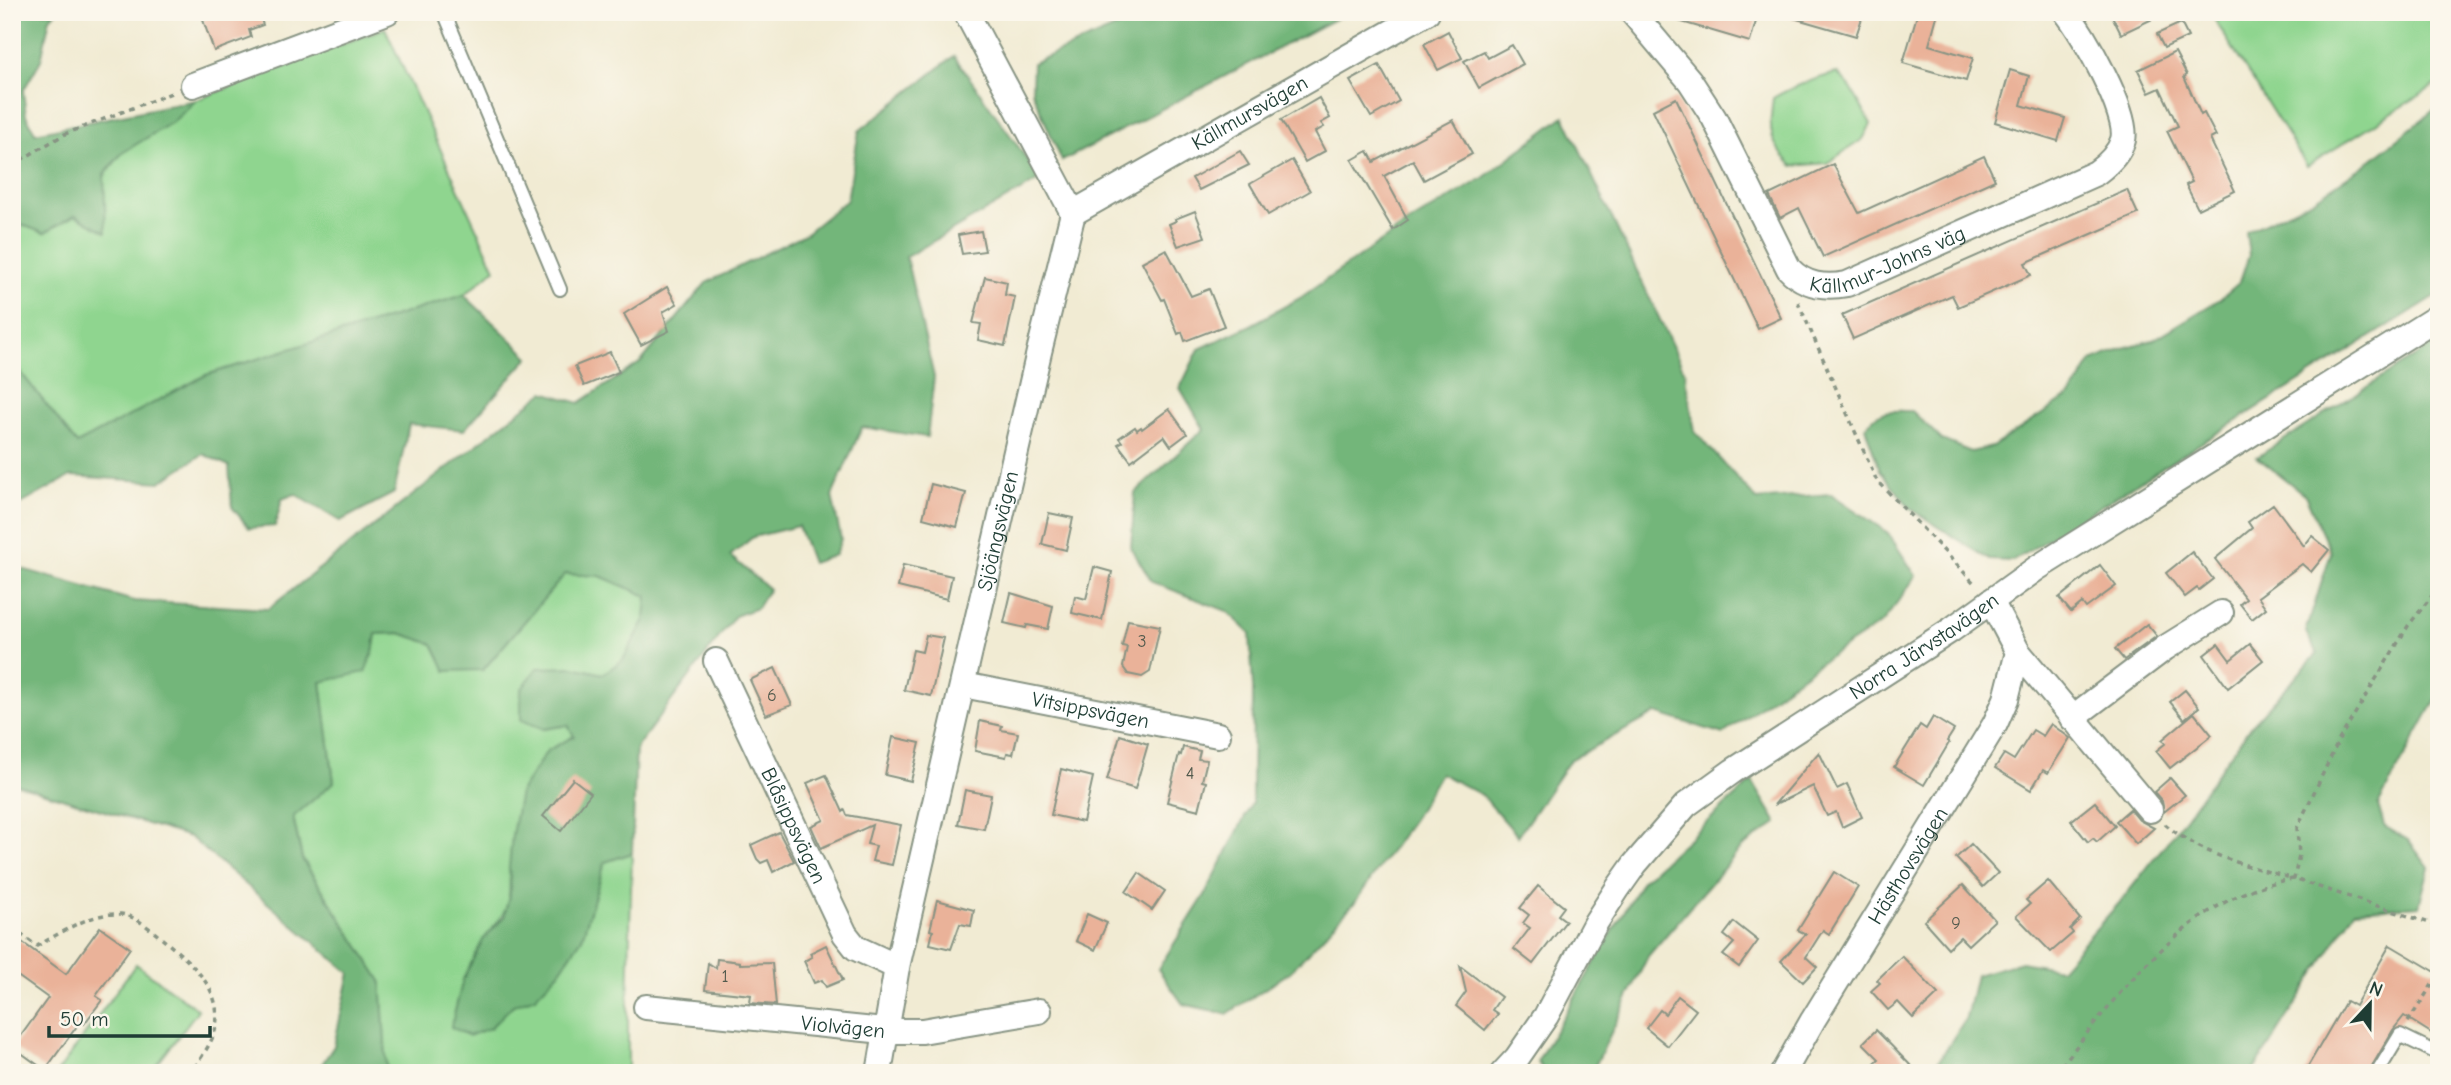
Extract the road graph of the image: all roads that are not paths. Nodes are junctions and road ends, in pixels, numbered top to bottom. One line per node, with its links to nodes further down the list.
1 (387, 12): 7 (street)
2 (444, 12): 9 (lane)
3 (966, 12): 8 (street)
4 (1427, 12): 8 (street, Källmursvägen)
5 (1632, 12): 6 (street, Källmur-Johns väg)
6 (2066, 12)
7 (193, 85)
8 (1073, 213): 15 (street, Sjöängsvägen)
9 (560, 289)
10 (2439, 316): 11 (street, Norra Järvstavägen)
11 (1991, 601): 13 (street); 25 (street, Norra Järvstavägen)
12 (2221, 613): 16 (street)
13 (2018, 652): 16 (street); 26 (street, Hästhovsvägen)
14 (716, 661): 19 (street, Blåsippsvägen)
15 (963, 685): 17 (street, Vitsippsvägen); 19 (street, Sjöängsvägen)
16 (2073, 718): 18 (street)
17 (1218, 735)
18 (2150, 810)
19 (897, 967): 22 (street, Sjöängsvägen)
20 (646, 1007): 22 (street, Violvägen)
21 (1039, 1011): 22 (street, Violvägen)
22 (884, 1031): 24 (street, Sjöängsvägen)
23 (2439, 1054): 27 (lane)
24 (879, 1073)
25 (1503, 1073)
26 (1783, 1073)
27 (2377, 1073)

